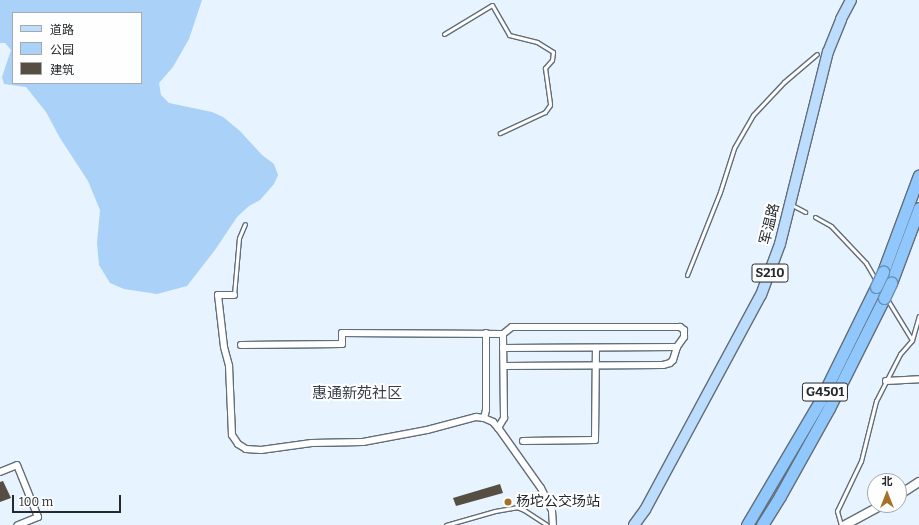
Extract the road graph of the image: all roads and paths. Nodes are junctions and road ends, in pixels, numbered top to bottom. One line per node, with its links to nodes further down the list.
1 (851, 0): 6 (main road, 军温路 / S210)
2 (444, 34): 4 (lane)
3 (817, 54): 11 (lane)
4 (500, 133)
5 (919, 175): 37 (highway, G4501, bridge)
6 (790, 204): 8 (lane); 36 (main road, 军温路 / S210)
7 (919, 208): 38 (highway, G4501, bridge)
8 (805, 212)
9 (815, 217): 16 (lane)
10 (245, 224): 12 (lane)
11 (687, 275)
12 (234, 295): 25 (street)
13 (919, 316): 16 (lane)
14 (486, 333): 15 (street); 17 (street); 25 (street)
15 (503, 334): 18 (street); 19 (street)
16 (912, 340): 24 (lane)
17 (241, 345)
18 (677, 347): 20 (street); 22 (street)
19 (503, 348): 20 (street); 21 (street)
20 (596, 348): 22 (street)
21 (504, 366): 22 (street); 26 (street)
22 (596, 366): 27 (street)
23 (919, 379): 24 (street)
24 (886, 382): 39 (lane)
25 (484, 418): 26 (street)
26 (498, 428): 35 (street)
27 (523, 441)
28 (0, 472): 32 (street)
29 (919, 482): 30 (street)
30 (907, 490)
31 (867, 513): 40 (street)
32 (18, 525)
33 (446, 525): 34 (lane)
34 (547, 525)
35 (553, 525)
36 (634, 525)
37 (747, 525)
38 (762, 525)
39 (841, 525)
40 (845, 525)

